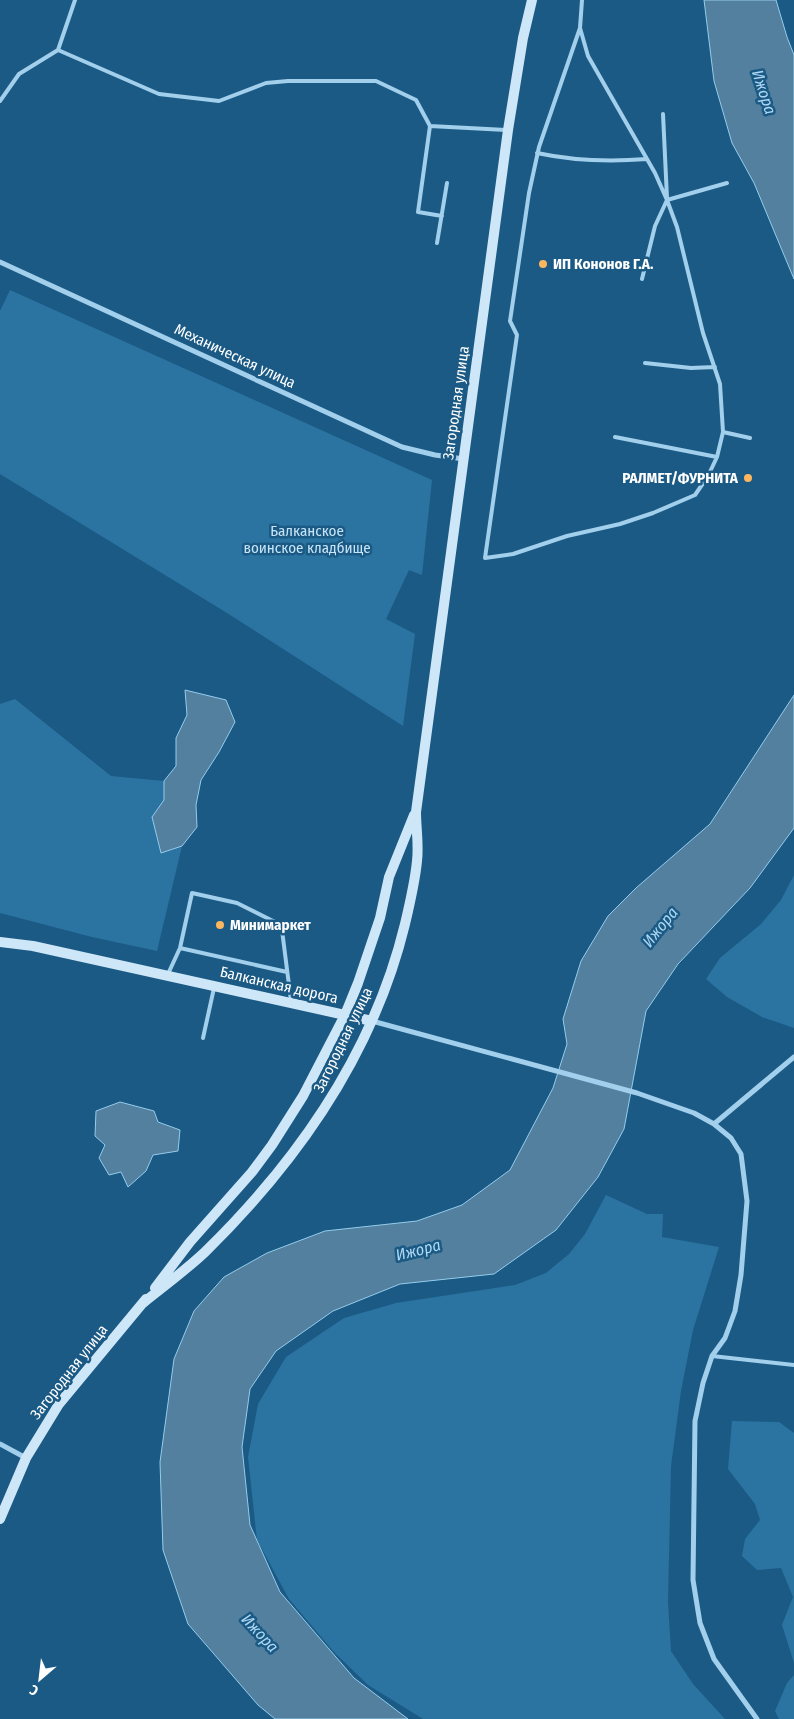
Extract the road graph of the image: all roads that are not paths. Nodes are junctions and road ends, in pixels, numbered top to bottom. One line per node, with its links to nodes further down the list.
1 (75, 0): 5 (lane)
2 (532, 0): 9 (main road, Загородная улица)
3 (582, 0): 4 (lane)
4 (580, 28): 10 (lane); 11 (lane)
5 (58, 50): 6 (lane); 8 (lane)
6 (0, 101)
7 (663, 114): 14 (lane)
8 (430, 126): 9 (lane); 15 (lane)
9 (508, 130): 25 (main road, Загородная улица)
10 (537, 153): 11 (lane); 24 (lane)
11 (647, 159): 14 (lane)
12 (447, 183): 15 (lane)
13 (727, 183): 14 (lane)
14 (667, 200): 18 (lane); 20 (lane)
15 (442, 216): 16 (lane)
16 (437, 243)
17 (0, 262): 25 (street, Механическая улица)
18 (642, 279)
19 (645, 363): 20 (lane)
20 (715, 367): 21 (lane)
21 (723, 432): 23 (lane); 24 (lane)
22 (616, 437): 24 (lane)
23 (750, 438)
24 (717, 456)
25 (464, 459): 26 (main road, Загородная улица)
26 (416, 812): 33 (main road, Загородная улица); 34 (main road, Загородная улица)
27 (0, 942): 30 (main road, Балканская дорога)
28 (180, 948): 29 (lane); 29 (lane); 30 (lane)
29 (287, 972): 32 (lane)
30 (167, 976): 31 (main road, Балканская дорога)
31 (214, 986): 32 (main road, Балканская дорога); 35 (lane)
32 (291, 1003): 33 (main road, Балканская дорога)
33 (345, 1015): 34 (main road, Балканская дорога); 38 (main road, Загородная улица)
34 (372, 1021): 37 (street, Балканская дорога); 38 (main road, Загородная улица)
35 (203, 1038)
36 (794, 1057): 37 (street)
37 (714, 1124): 39 (street, Балканская дорога)
38 (144, 1303): 42 (main road, Загородная улица)
39 (712, 1356): 40 (lane); 44 (street, Балканская дорога)
40 (794, 1365)
41 (0, 1444): 42 (street)
42 (26, 1458): 43 (main road, Загородная улица)
43 (0, 1520)
44 (757, 1719)

